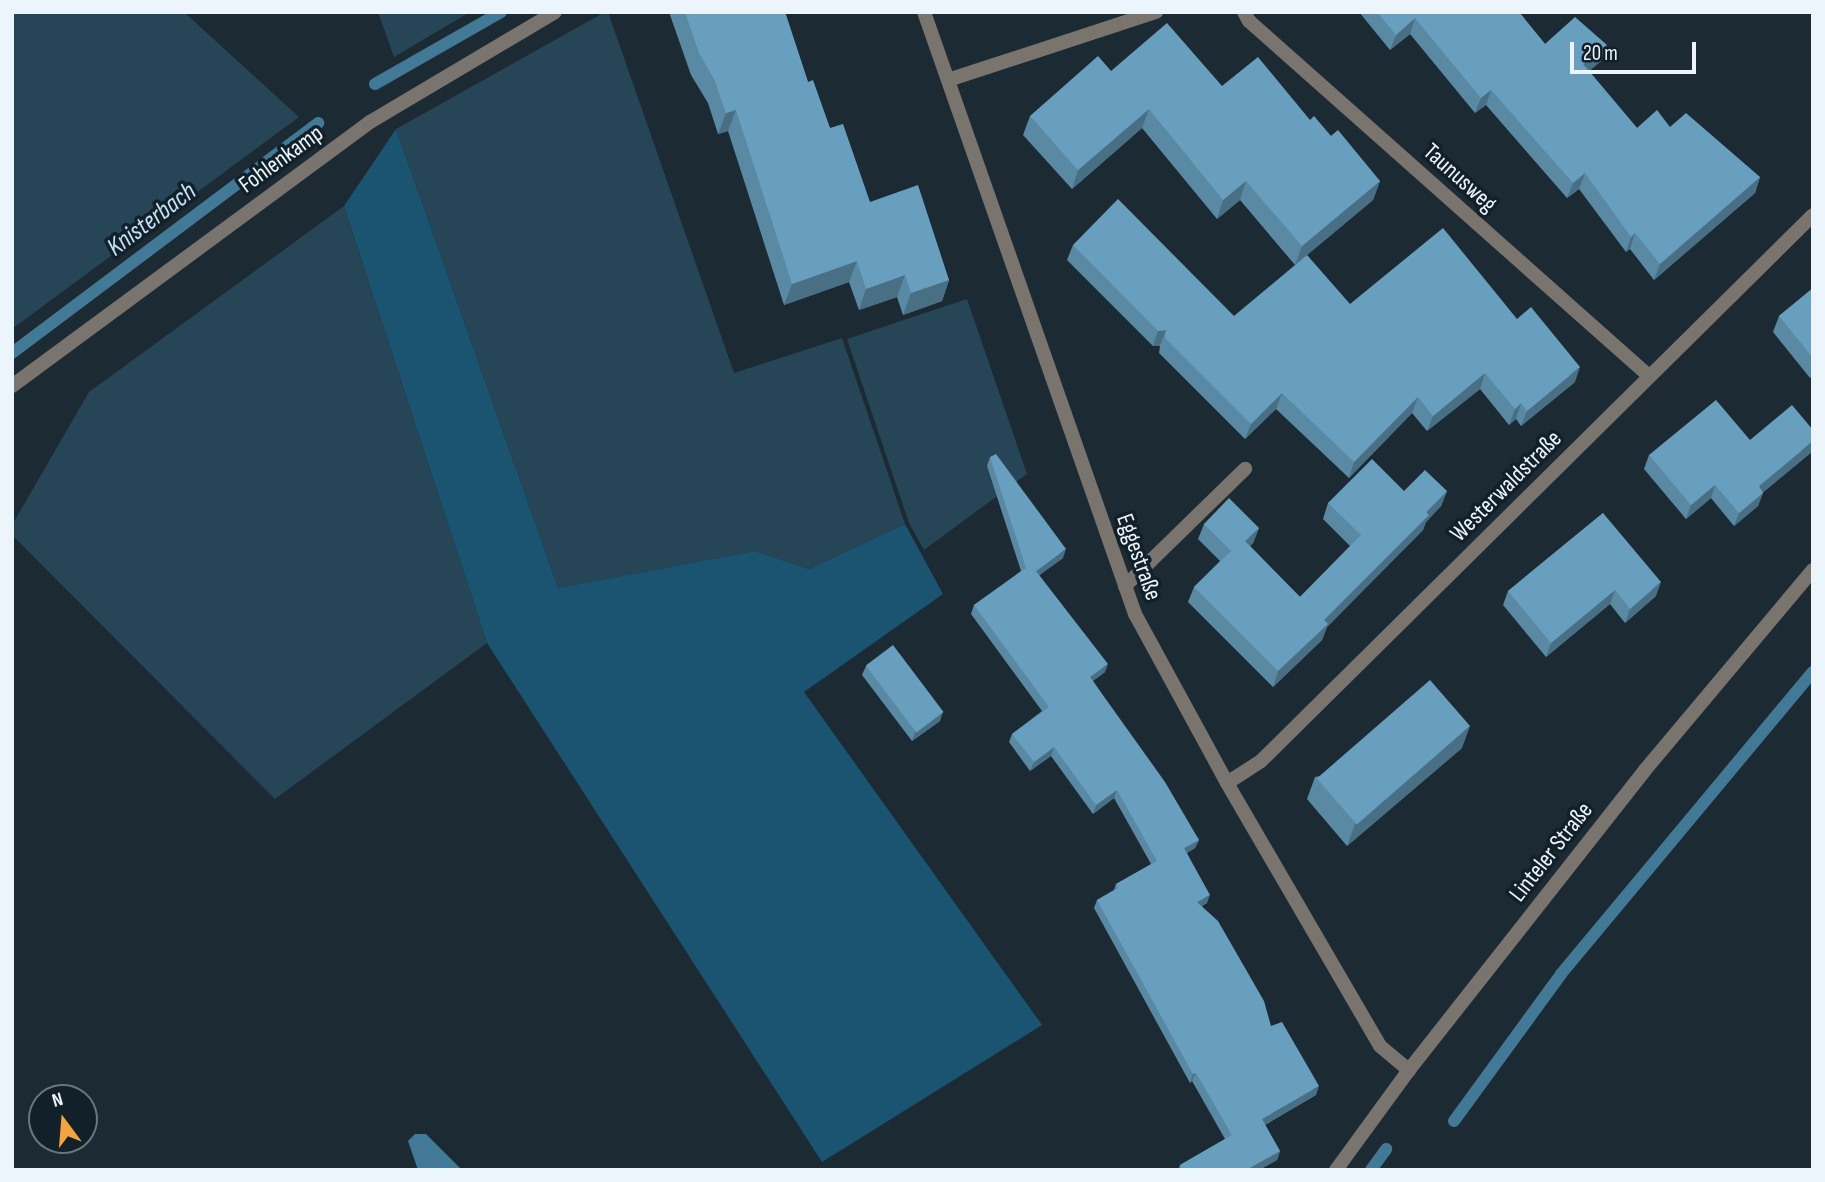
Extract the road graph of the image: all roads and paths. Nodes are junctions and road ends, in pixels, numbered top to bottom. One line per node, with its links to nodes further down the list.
1 (555, 12): 8 (street, Fohlenkamp)
2 (924, 12): 5 (street, Eggestraße)
3 (1156, 12): 5 (street)
4 (1244, 12): 7 (street, Taunusweg)
5 (948, 80): 11 (street, Eggestraße)
6 (1813, 215): 7 (street, Westerwaldstraße)
7 (1649, 376): 12 (street, Westerwaldstraße)
8 (12, 386)
9 (1245, 469): 11 (street)
10 (1813, 570): 13 (street, Linteler Straße)
11 (1125, 586): 12 (street, Eggestraße)
12 (1227, 783): 13 (street, Eggestraße)
13 (1409, 1070): 14 (street, Linteler Straße)
14 (1336, 1170)

